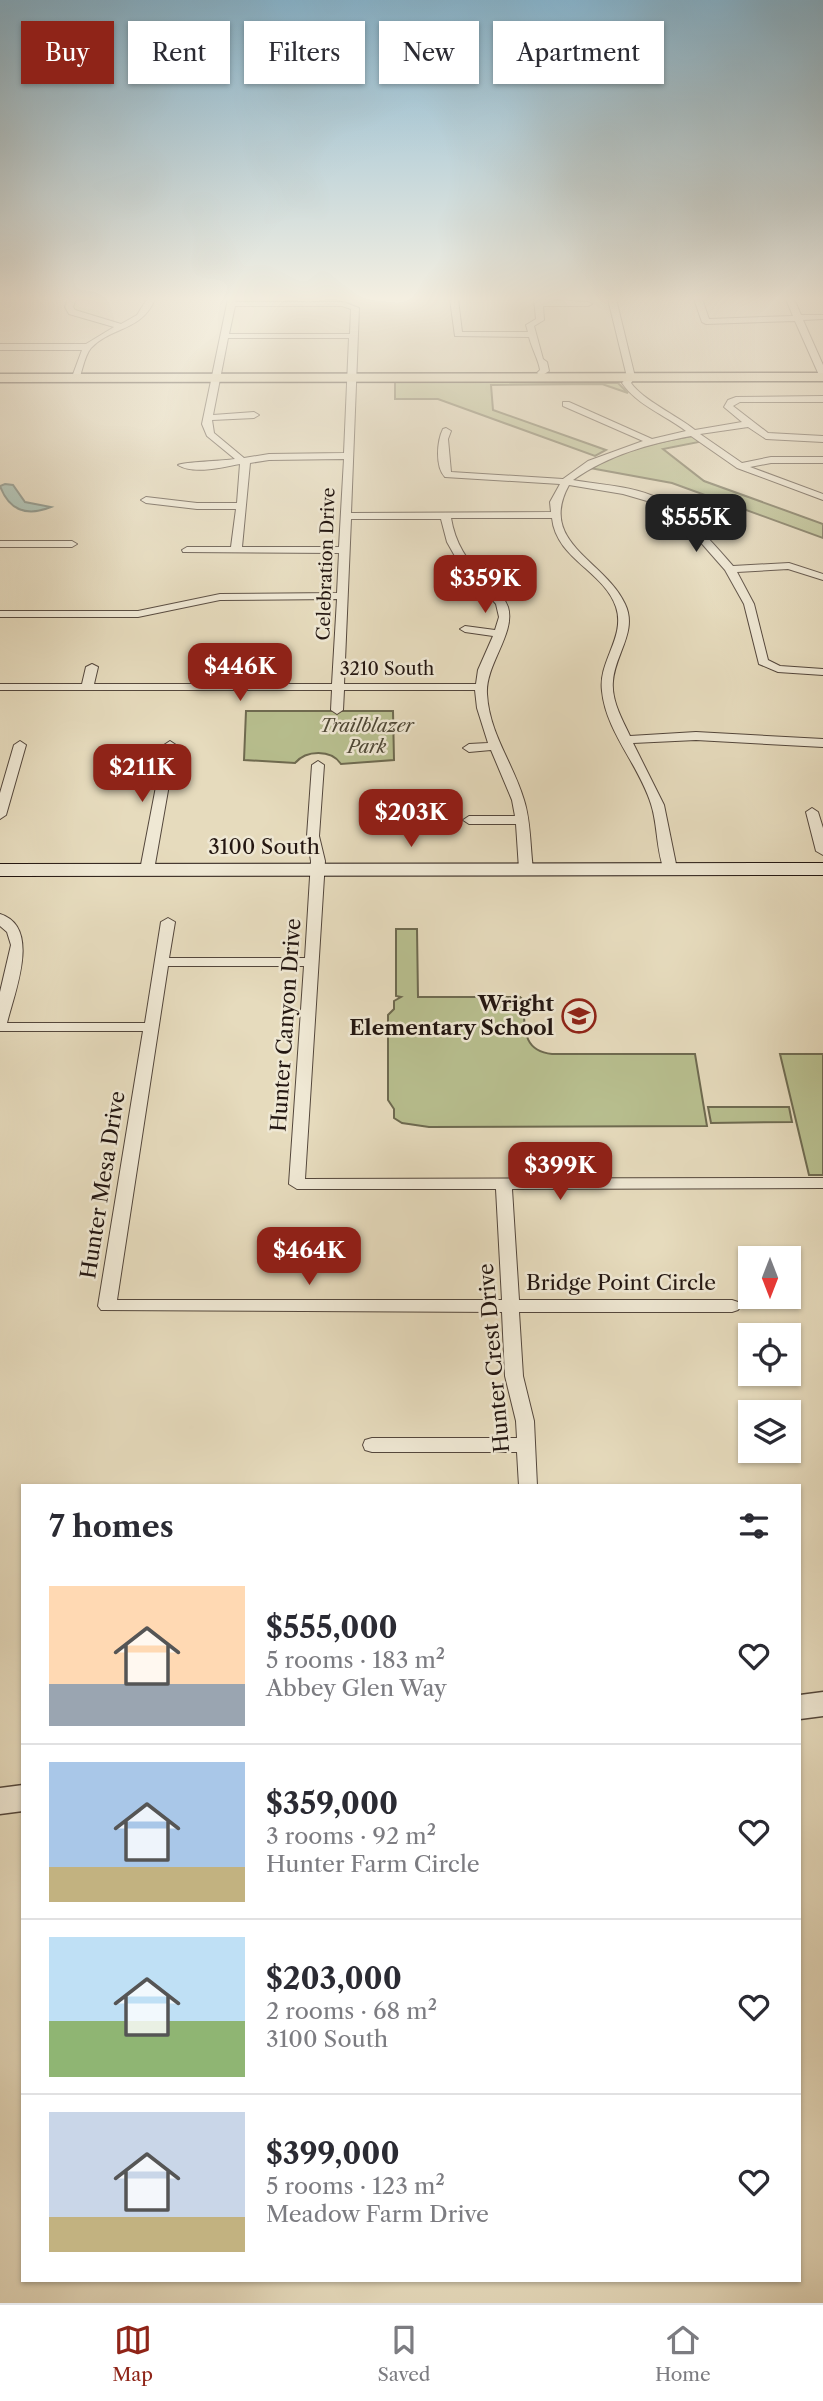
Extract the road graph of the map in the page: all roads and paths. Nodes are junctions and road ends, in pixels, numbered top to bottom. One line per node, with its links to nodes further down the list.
1 (211, 406): 7 (street)
2 (351, 406): 13 (street, Celebration Drive)
3 (572, 406): 12 (street)
4 (656, 406): 10 (street)
5 (730, 406): 8 (street)
6 (254, 415): 7 (street)
7 (209, 418): 14 (street)
8 (749, 424): 10 (street); 11 (street)
9 (446, 430): 18 (street)
10 (696, 432): 12 (street); 17 (street)
11 (823, 439)
12 (650, 441): 18 (street)
13 (348, 456): 14 (street); 24 (street, Celebration Drive)
14 (243, 460): 16 (street); 21 (street)
15 (823, 460): 17 (street)
16 (183, 465)
17 (740, 466): 19 (street)
18 (567, 482): 23 (street); 30 (street)
19 (823, 497)
20 (145, 500): 21 (street)
21 (242, 506): 28 (street)
22 (445, 515): 23 (street); 24 (street); 39 (street)
23 (555, 515): 49 (street)
24 (345, 516): 29 (street, Celebration Drive)
25 (0, 544): 26 (street)
26 (72, 544)
27 (187, 550): 28 (street)
28 (236, 550): 29 (street)
29 (343, 550): 32 (street, Celebration Drive)
30 (730, 569): 31 (street); 42 (street)
31 (823, 577)
32 (343, 596): 33 (street); 46 (street, Celebration Drive)
33 (226, 597): 35 (street); 37 (street)
34 (57, 598): 37 (street)
35 (229, 611)
36 (0, 614): 37 (street)
37 (53, 614)
38 (465, 629): 39 (street)
39 (500, 634): 47 (street)
40 (92, 667): 44 (street)
41 (219, 667): 45 (street)
42 (823, 672)
43 (0, 687): 44 (street, 3210 South)
44 (87, 687): 45 (street, 3210 South)
45 (217, 687): 46 (street, 3210 South)
46 (338, 687): 47 (street, 3210 South); 48 (street, Celebration Drive)
47 (481, 687): 53 (street)
48 (337, 710)
49 (628, 740): 50 (street); 62 (street)
50 (823, 743)
51 (20, 745): 57 (street)
52 (170, 745): 65 (street)
53 (497, 746): 54 (street); 59 (street)
54 (469, 748)
55 (318, 765): 66 (street, Hunter Canyon Drive)
56 (812, 812): 60 (street)
57 (0, 815)
58 (469, 820): 59 (street)
59 (522, 820): 61 (street)
60 (823, 851)
61 (526, 869): 62 (main road, 3100 South); 66 (main road, 3100 South)
62 (670, 869): 63 (main road, 3100 South)
63 (823, 869)
64 (0, 870): 65 (main road, 3100 South)
65 (147, 870): 66 (main road, 3100 South)
66 (317, 870): 70 (street, Hunter Canyon Drive)
67 (0, 918): 71 (street)
68 (168, 922): 69 (street, Hunter Mesa Drive)
69 (162, 962): 70 (street); 72 (street, Hunter Mesa Drive)
70 (311, 962): 73 (street, Hunter Canyon Drive)
71 (0, 1025): 72 (street)
72 (152, 1027): 75 (street, Hunter Mesa Drive)
73 (503, 1183): 74 (street); 75 (street, Hunter Crest Drive)
74 (823, 1183)
75 (510, 1306): 76 (street, Bridge Point Circle); 78 (street, Hunter Crest Drive)
76 (732, 1306)
77 (372, 1445): 78 (street)
78 (526, 1445): 79 (street, Hunter Crest Drive)
79 (528, 1484)
80 (823, 1704): 81 (street)
81 (801, 1707)
82 (21, 1798): 83 (street)
83 (0, 1801)

